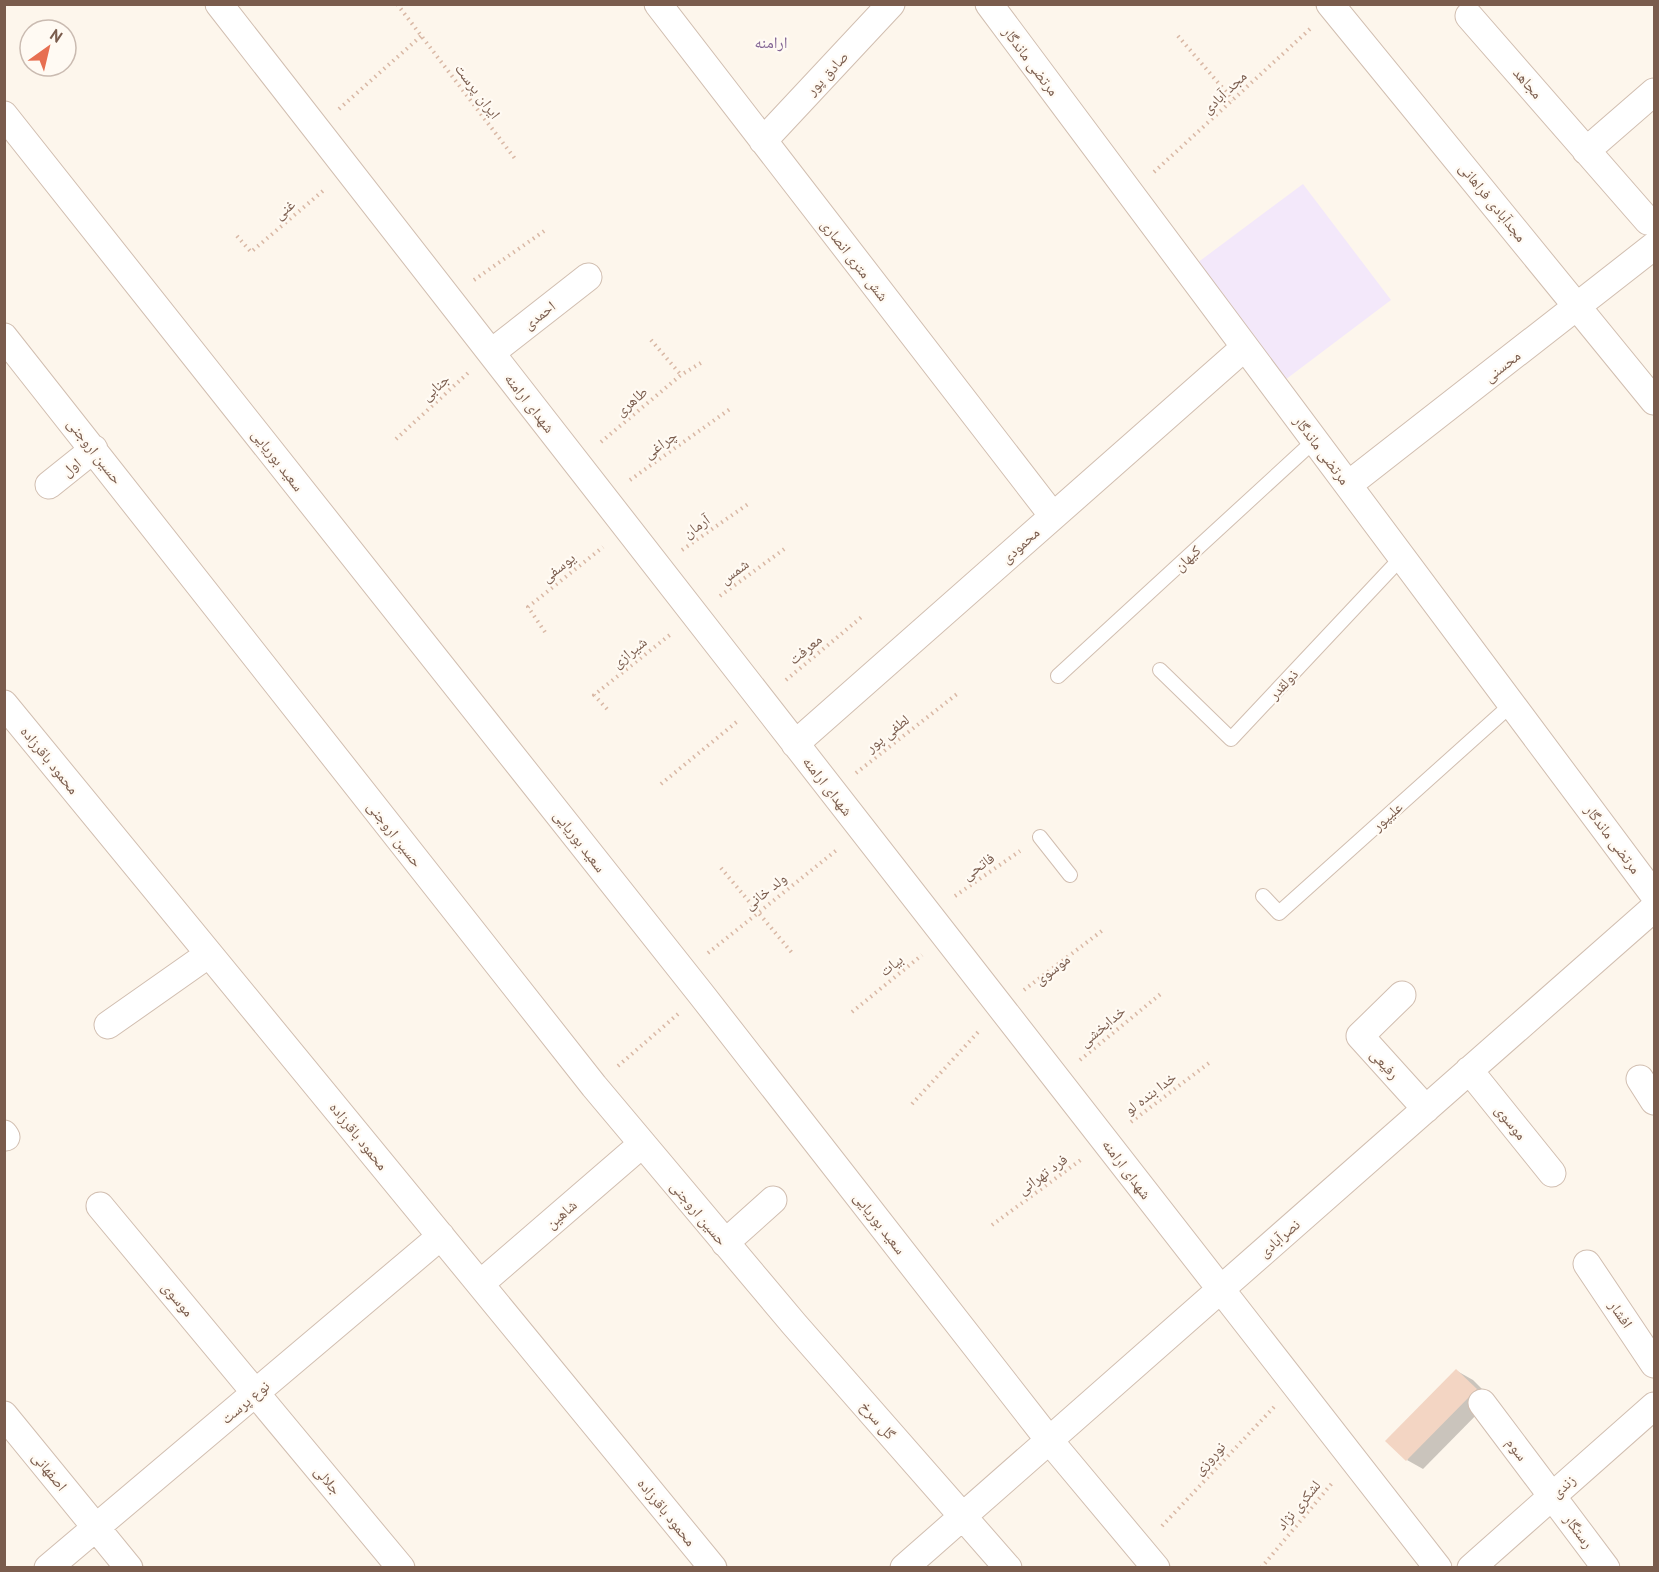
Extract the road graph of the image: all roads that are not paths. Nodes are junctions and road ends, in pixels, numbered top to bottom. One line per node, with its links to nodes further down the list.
1 (219, 4): 16 (street, شهدای ارامنه)
2 (658, 4): 9 (street, شش متری انصاری)
3 (891, 4): 9 (street, صادق پور)
4 (989, 4): 15 (street, مرتضی ماندگار)
5 (1332, 6): 13 (street, مجدآبادی فراهانی)
6 (1469, 16): 10 (street, مجاهد)
7 (1654, 92): 10 (street)
8 (4, 115): 54 (street, سعید بوریایی)
9 (763, 141): 22 (street, شش متری انصاری)
10 (1586, 151): 11 (street, مجاهد)
11 (1651, 234): 13 (street, محسنی)
12 (588, 277): 16 (street, احمدی)
13 (1578, 307): 17 (street, مجدآبادی فراهانی); 21 (street, محسنی)
14 (4, 338): 19 (street, حسین اروجنی)
15 (1245, 347): 18 (street, مرتضی ماندگار); 22 (street, محمودی)
16 (491, 353): 28 (street, شهدای ارامنه)
17 (1654, 401)
18 (1315, 440): 21 (street, مرتضی ماندگار); 25 (lane, کیهان)
19 (94, 449): 20 (street, اول); 39 (street, حسین اروجنی)
20 (48, 485)
21 (1348, 485): 23 (street, مرتضی ماندگار)
22 (1053, 516): 28 (street, محمودی)
23 (1401, 557): 24 (lane, ذولقدر); 27 (street, مرتضی ماندگار)
24 (1160, 670)
25 (1058, 676)
26 (4, 704): 34 (street, محمود باقرزاده)
27 (1512, 704): 31 (street, مرتضی ماندگار); 32 (lane, علیپور)
28 (795, 744): 47 (street, شهدای ارامنه)
29 (1040, 837): 30 (lane)
30 (1070, 875)
31 (1654, 895)
32 (1263, 896)
33 (1654, 908): 37 (street, نصرآبادی)
34 (209, 954): 36 (street); 43 (street, محمود باقرزاده)
35 (1402, 995): 38 (street, رفیعی)
36 (108, 1025)
37 (1469, 1071): 38 (street, نصرآبادی); 40 (street, موسوی)
38 (1426, 1109): 47 (street, نصرآبادی)
39 (641, 1145): 44 (street, حسین اروجنی); 46 (street, شاهین)
40 (1552, 1173)
41 (773, 1200): 44 (street)
42 (100, 1206): 50 (street, موسوی)
43 (441, 1236): 46 (street, محمود باقرزاده); 50 (street, نوع پرست)
44 (725, 1243): 48 (street, حسین اروجنی)
45 (1587, 1264): 49 (street, افشار)
46 (480, 1284): 62 (street, محمود باقرزاده)
47 (1219, 1290): 54 (street, نصرآبادی); 65 (street, شهدای ارامنه)
48 (794, 1324): 56 (street, گل سرخ)
49 (1654, 1364)
50 (256, 1393): 57 (street, نوع پرست); 61 (street, جلالی)
51 (1482, 1403): 55 (street, سوم)
52 (1654, 1406): 55 (street, زندی)
53 (4, 1415): 57 (street, اصفهانی)
54 (1049, 1440): 56 (street, نصرآبادی); 58 (street, سعید بوریایی)
55 (1552, 1495): 66 (street, زندی); 67 (street, رستگار)
56 (963, 1516): 63 (street, نصرآبادی); 64 (street, گل سرخ)
57 (95, 1528): 59 (street, نوع پرست); 60 (street, اصفهانی)
58 (1148, 1558)
59 (48, 1568)
60 (129, 1568)
61 (401, 1568)
62 (713, 1568)
63 (904, 1568)
64 (1008, 1568)
65 (1438, 1568)
66 (1471, 1568)
67 (1606, 1568)

